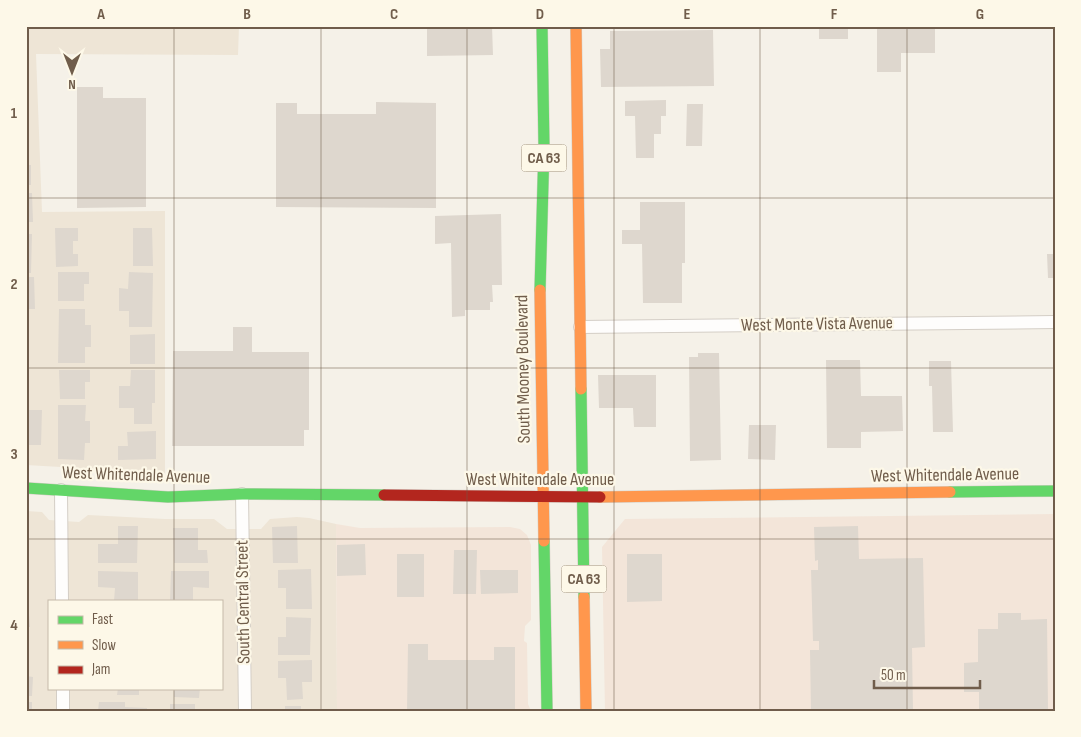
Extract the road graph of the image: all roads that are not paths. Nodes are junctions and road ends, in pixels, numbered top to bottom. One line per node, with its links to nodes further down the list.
1 (542, 26): 9 (main road, South Mooney Boulevard / CA 63)
2 (576, 26): 4 (main road, CA 63)
3 (1055, 322): 4 (street, West Monte Vista Avenue)
4 (580, 328): 10 (main road, CA 63)
5 (26, 488): 6 (main road, West Whitendale Avenue)
6 (61, 490): 8 (main road, West Whitendale Avenue); 11 (street)
7 (1055, 491): 10 (main road, West Whitendale Avenue)
8 (242, 494): 9 (main road, West Whitendale Avenue); 14 (street, South Central Street)
9 (543, 497): 10 (main road, West Whitendale Avenue); 15 (main road, South Mooney Boulevard / CA 63)
10 (582, 497): 16 (main road, CA 63)
11 (62, 600)
12 (62, 690): 13 (street)
13 (63, 711)
14 (244, 711)
15 (547, 711)
16 (586, 711)

